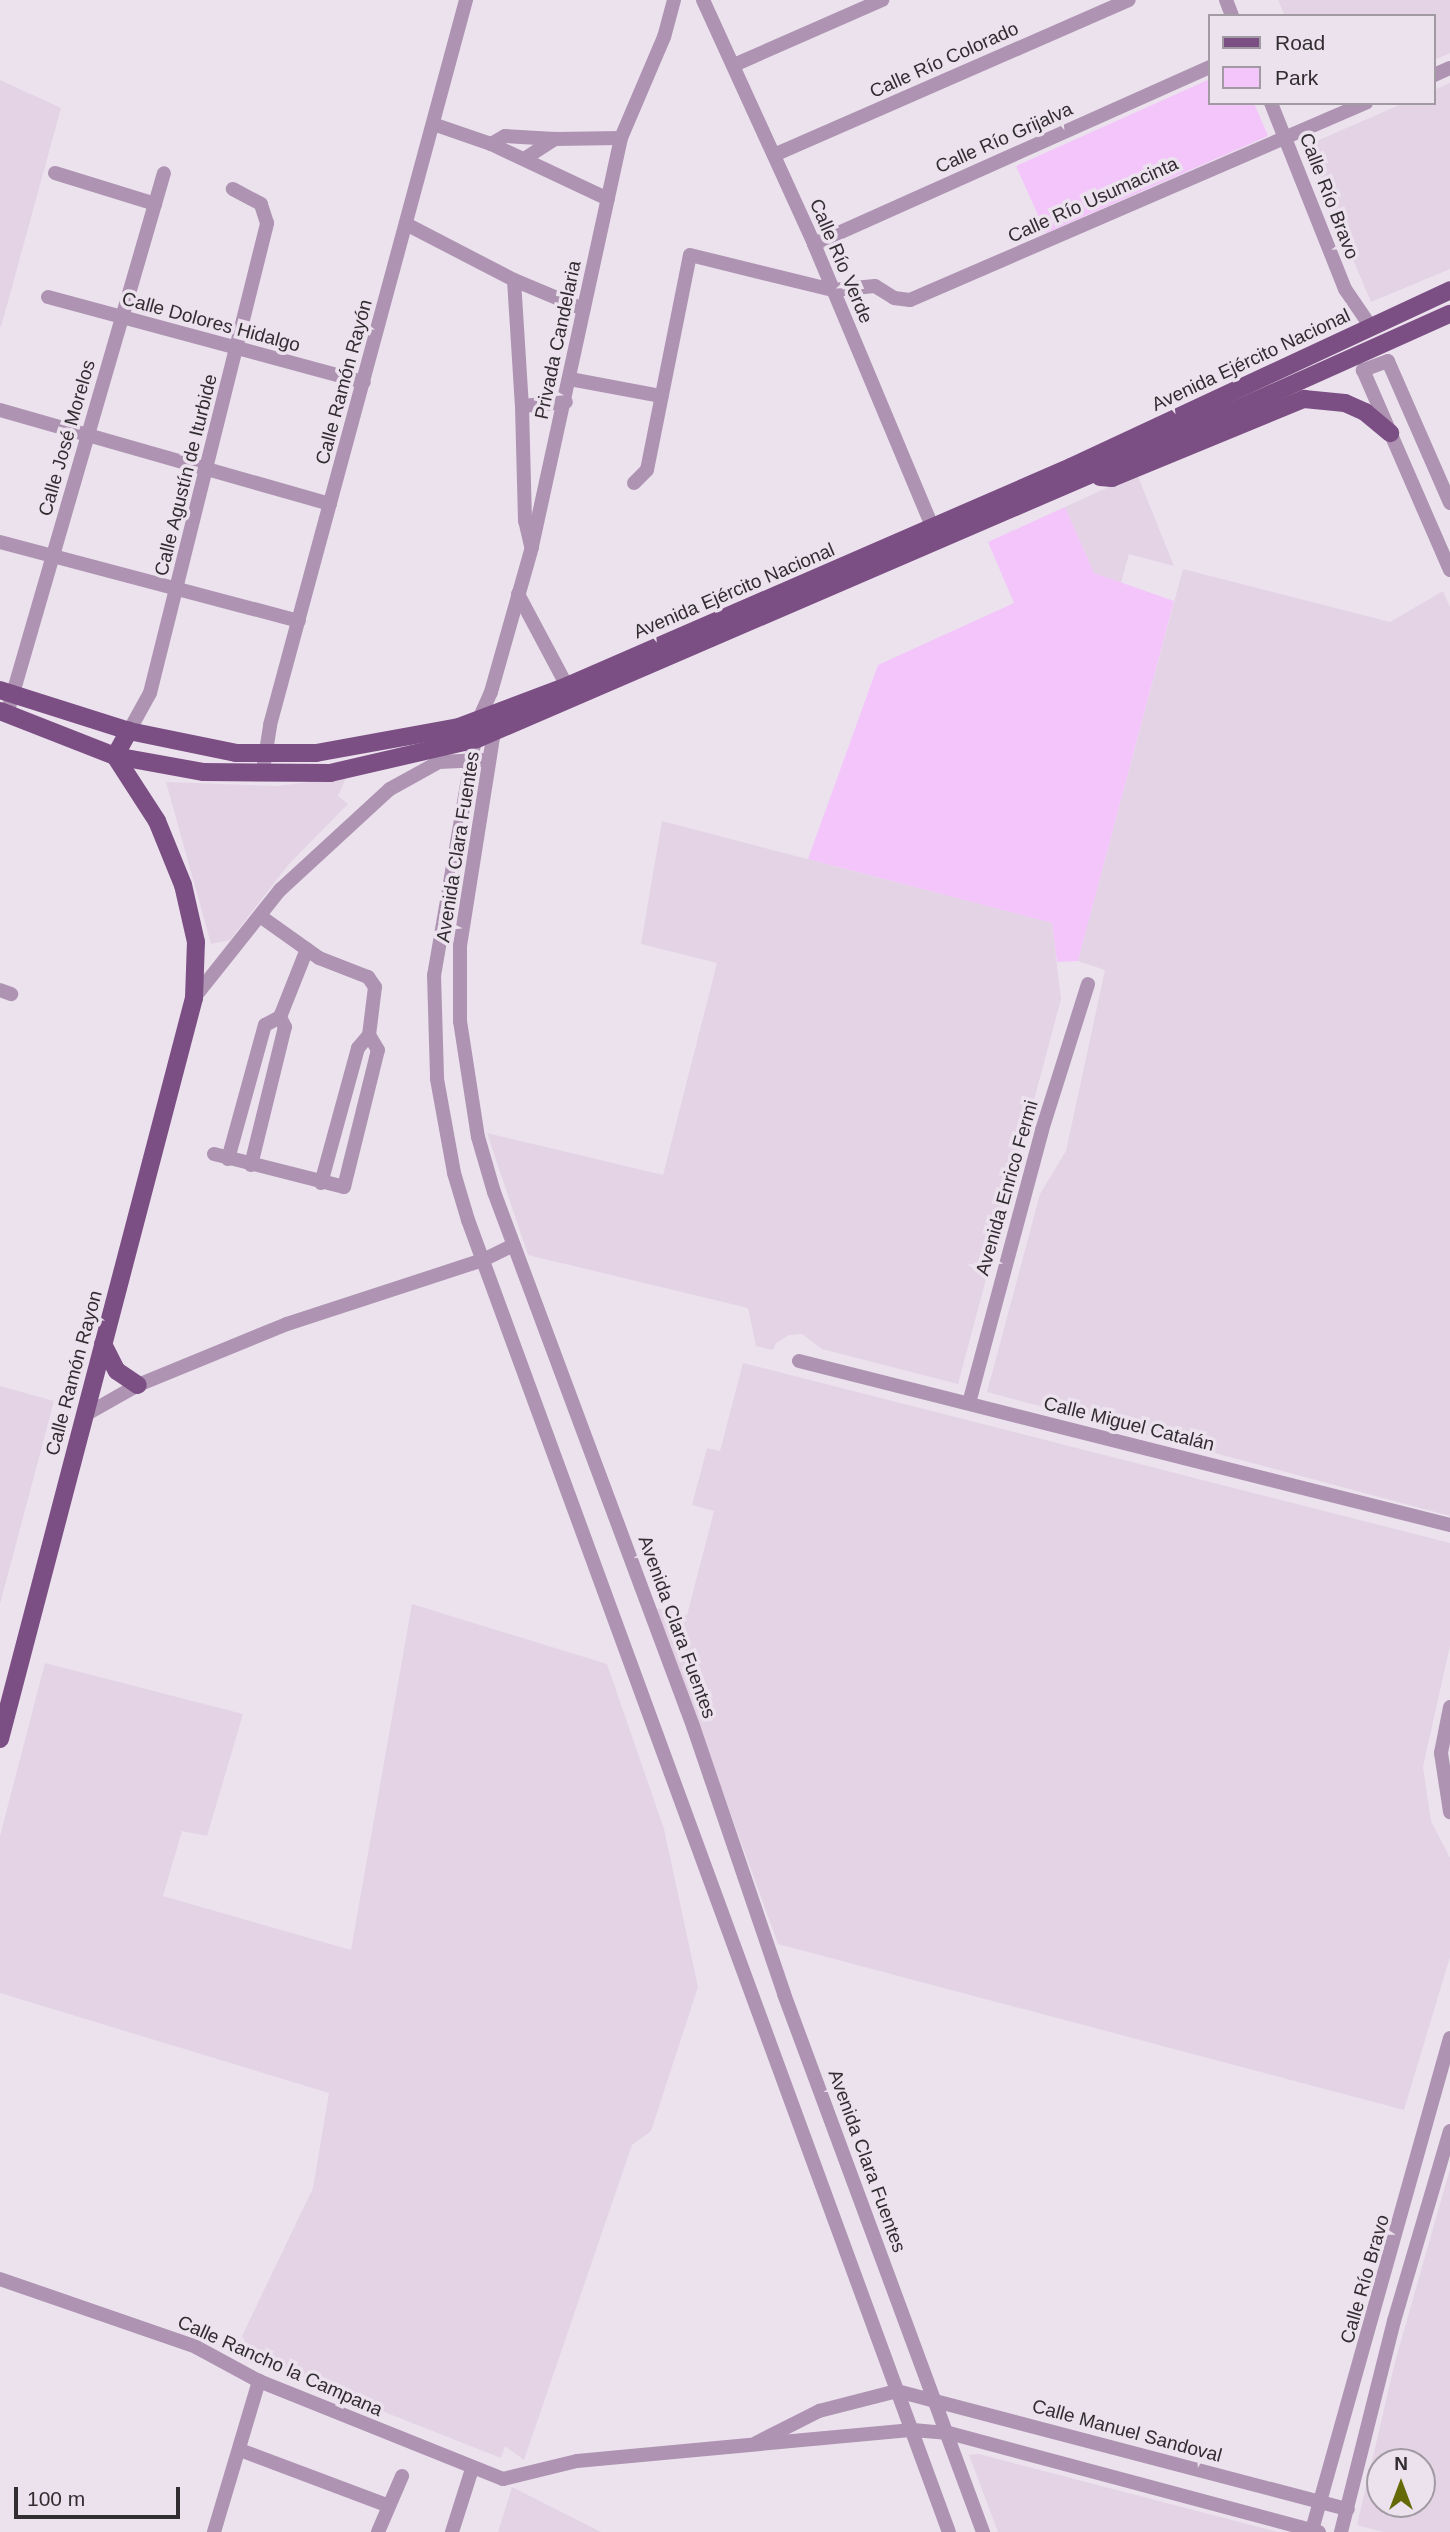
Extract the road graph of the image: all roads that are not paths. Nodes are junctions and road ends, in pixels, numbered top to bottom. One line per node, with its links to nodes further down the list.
1 (467, 0): 10 (street, Calle Ramón Rayón)
2 (674, 0): 12 (street, Privada Candelaria)
3 (703, 0): 6 (street, Calle Río Verde)
4 (882, 0): 6 (street)
5 (1129, 0): 15 (street, Calle Río Colorado)
6 (734, 65): 15 (street, Calle Río Verde)
7 (1208, 68): 23 (street, Calle Río Grijalva)
8 (1272, 105): 11 (street, Calle Río Bravo)
9 (1361, 105): 11 (street, Calle Río Usumacinta)
10 (433, 124): 14 (street); 22 (street, Calle Ramón Rayón)
11 (1286, 137): 25 (street, Calle Río Usumacinta); 28 (street, Calle Río Bravo)
12 (621, 138): 13 (street); 20 (street, Privada Candelaria)
13 (555, 139): 14 (street); 16 (street)
14 (491, 144): 16 (street)
15 (774, 155): 23 (street, Calle Río Verde)
16 (524, 159): 20 (street)
17 (55, 173): 21 (street)
18 (164, 173): 21 (street, Calle José Morelos)
19 (233, 189): 34 (street, Calle Agustín de Iturbide)
20 (608, 199): 29 (street, Privada Candelaria)
21 (155, 204): 31 (street, Calle José Morelos)
22 (406, 224): 24 (street); 36 (street, Calle Ramón Rayón)
23 (814, 244): 25 (street, Calle Río Verde)
24 (514, 280): 29 (street); 39 (street)
25 (833, 290): 37 (street); 49 (street, Calle Río Verde)
26 (1450, 290): 32 (main road, Avenida Ejército Nacional)
27 (48, 298): 31 (street, Calle Dolores Hidalgo)
28 (1352, 302): 32 (street, Calle Río Bravo); 33 (street, Calle Río Bravo)
29 (583, 309): 35 (street, Privada Candelaria)
30 (1450, 314): 40 (main road, Avenida Ejército Nacional)
31 (122, 319): 34 (street, Calle Dolores Hidalgo); 43 (street, Calle José Morelos)
32 (1371, 327): 33 (main road, Avenida Ejército Nacional); 40 (main road)
33 (1350, 336): 49 (main road, Avenida Ejército Nacional)
34 (236, 351): 36 (street, Calle Dolores Hidalgo); 44 (street, Calle Agustín de Iturbide)
35 (570, 379): 37 (street); 38 (street, Privada Candelaria)
36 (364, 382): 48 (street, Calle Ramón Rayón)
37 (661, 396): 46 (street)
38 (566, 402): 39 (street); 52 (street, Privada Candelaria)
39 (522, 406): 52 (street)
40 (1246, 406): 45 (main road, Avenida Ejército Nacional)
41 (0, 410): 43 (street)
42 (1390, 433): 45 (main road); 47 (street); 51 (street)
43 (88, 434): 44 (street); 53 (street, Calle José Morelos)
44 (207, 468): 48 (street); 55 (street, Calle Agustín de Iturbide)
45 (1094, 473): 49 (main road, Avenida Ejército Nacional)
46 (634, 483)
47 (1450, 503)
48 (330, 505): 57 (street, Calle Ramón Rayón)
49 (935, 534): 58 (main road, Avenida Ejército Nacional); 61 (main road, Avenida Ejército Nacional)
50 (0, 542): 53 (street)
51 (1445, 545): 54 (street)
52 (531, 547): 56 (street, Privada Candelaria)
53 (53, 558): 55 (street); 59 (street, Calle José Morelos)
54 (1450, 570)
55 (177, 591): 57 (street); 62 (street, Calle Agustín de Iturbide)
56 (519, 594): 58 (street); 61 (street, Privada Candelaria)
57 (299, 621): 63 (street, Calle Ramón Rayón)
58 (567, 686): 61 (main road, Avenida Ejército Nacional)
59 (7, 692): 60 (street, Calle José Morelos); 62 (main road, Avenida Ejército Nacional)
60 (3, 712): 64 (main road, Avenida Ejército Nacional)
61 (486, 727): 63 (main road, Avenida Ejército Nacional); 65 (street, Avenida Clara Fuentes); 66 (street, Avenida Clara Fuentes); 67 (main road, Avenida Ejército Nacional)
62 (129, 732): 63 (main road, Avenida Ejército Nacional); 64 (main road)
63 (265, 753): 67 (street, Calle Ramón Rayón)
64 (115, 756): 67 (main road, Avenida Ejército Nacional); 71 (main road, Calle Ramón Rayon)
65 (472, 759): 66 (street); 68 (street); 77 (street, Avenida Clara Fuentes)
66 (491, 761): 76 (street, Avenida Clara Fuentes)
67 (262, 775)
68 (260, 916): 69 (street); 71 (street)
69 (307, 949): 72 (street); 73 (street)
70 (1088, 985): 81 (street, Avenida Enrico Fermi)
71 (194, 998): 78 (main road, Calle Ramón Rayon)
72 (279, 1017): 74 (street); 74 (street)
73 (369, 1035): 75 (street); 75 (street)
74 (251, 1165): 75 (street)
75 (321, 1183)
76 (514, 1245): 77 (street); 94 (street, Avenida Clara Fuentes)
77 (483, 1260): 80 (street); 93 (street, Avenida Clara Fuentes)
78 (103, 1344): 80 (main road); 82 (main road, Calle Ramón Rayon)
79 (799, 1361): 81 (street, Calle Miguel Catalán)
80 (138, 1385): 82 (street)
81 (969, 1403): 83 (street, Calle Miguel Catalán)
82 (85, 1415): 85 (main road, Calle Ramón Rayon)
83 (1450, 1525)
84 (1450, 1707): 86 (street)
85 (0, 1740)
86 (1450, 1812)
87 (1450, 2038): 89 (street, Calle Río Bravo)
88 (1450, 2131): 90 (street, Calle Río Bravo)
89 (1397, 2237): 90 (street); 101 (street, Calle Río Bravo)
90 (1417, 2243): 103 (street, Calle Río Bravo)
91 (0, 2279): 92 (street, Calle Rancho la Campana)
92 (259, 2381): 98 (street); 99 (street, Calle Rancho la Campana)
93 (897, 2391): 94 (street, Calle Manuel Sandoval); 95 (street, Avenida Clara Fuentes); 97 (street)
94 (934, 2397): 96 (street, Avenida Clara Fuentes); 101 (street, Calle Manuel Sandoval)
95 (913, 2430): 96 (street); 97 (street); 108 (street, Avenida Clara Fuentes)
96 (949, 2433): 104 (street); 109 (street, Avenida Clara Fuentes)
97 (753, 2444): 99 (street, Calle Rancho la Campana)
98 (240, 2450): 102 (street); 105 (street)
99 (472, 2469): 107 (street)
100 (402, 2476): 102 (street)
101 (1320, 2503): 103 (street, Calle Manuel Sandoval); 104 (street, Calle Río Bravo)
102 (386, 2505): 106 (street)
103 (1348, 2509): 110 (street, Calle Río Bravo)
104 (1315, 2531)
105 (214, 2532)
106 (377, 2532)
107 (452, 2532)
108 (949, 2532)
109 (983, 2532)
110 (1340, 2532)

